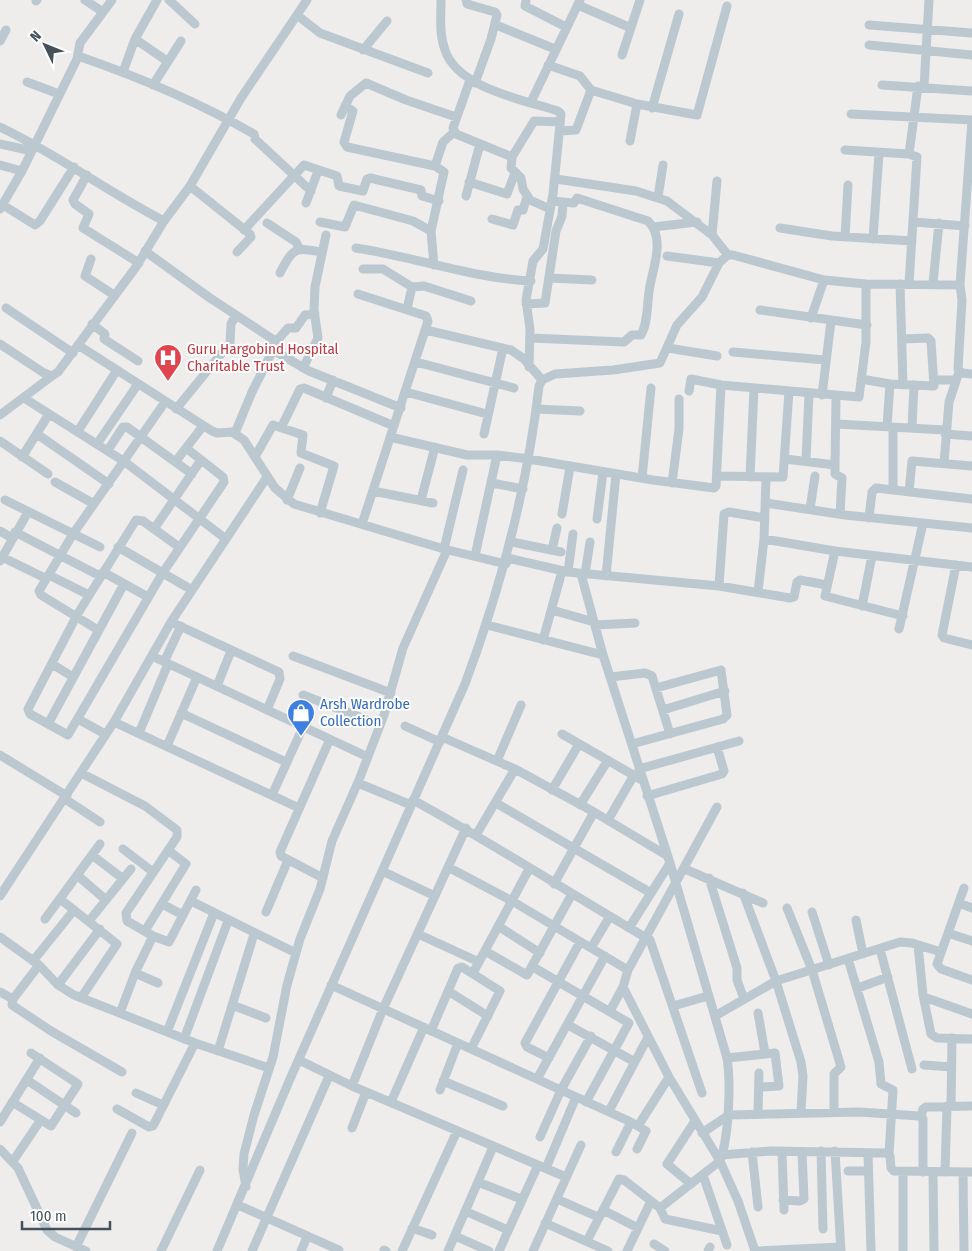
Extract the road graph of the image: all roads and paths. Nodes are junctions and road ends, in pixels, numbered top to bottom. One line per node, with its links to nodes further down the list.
1 (85, 0): 13 (street)
2 (112, 0): 13 (street)
3 (157, 0): 25 (street)
4 (307, 0): 15 (street)
5 (441, 0): 39 (street)
6 (466, 0): 18 (street)
7 (526, 0): 20 (street)
8 (640, 0): 21 (street)
9 (929, 0): 22 (street)
10 (174, 2): 17 (street)
11 (579, 2): 20 (street); 21 (street)
12 (727, 6): 50 (street)
13 (103, 12): 33 (street)
14 (679, 14): 50 (street)
15 (297, 15): 30 (street); 55 (street)
16 (387, 21): 30 (street)
17 (196, 24)
18 (496, 25): 29 (street); 39 (street)
19 (869, 26): 22 (street)
20 (566, 27): 29 (street)
21 (631, 28): 32 (street)
22 (928, 29): 24 (street); 31 (street)
23 (6, 30): 26 (street)
24 (972, 33)
25 (135, 39): 35 (street); 37 (street)
26 (0, 41)
27 (181, 41): 35 (street)
28 (869, 45): 31 (street)
29 (555, 49): 36 (street)
30 (363, 50): 38 (street)
31 (927, 50): 34 (street); 43 (street)
32 (622, 55)
33 (78, 56): 37 (street); 46 (street)
34 (972, 56)
35 (167, 61): 41 (street)
36 (548, 65): 44 (street); 47 (street)
37 (123, 72): 41 (street)
38 (428, 73)
39 (472, 81): 47 (street); 53 (street)
40 (28, 82): 46 (street)
41 (153, 85): 55 (street)
42 (882, 85): 43 (street)
43 (921, 86): 45 (street); 54 (street)
44 (591, 90): 48 (street); 58 (street)
45 (972, 91)
46 (59, 94): 63 (street)
47 (531, 102): 58 (street)
48 (638, 104): 50 (street); 60 (street)
49 (345, 106): 52 (street); 53 (street); 70 (street)
50 (652, 108)
51 (851, 114): 54 (street)
52 (341, 115)
53 (456, 117): 59 (street)
54 (915, 117): 56 (street); 66 (street)
55 (228, 119): 77 (street); 82 (street)
56 (972, 120): 73 (street)
57 (0, 127): 63 (street)
58 (560, 127): 67 (street); 78 (street)
59 (454, 132): 62 (street); 70 (street)
60 (630, 141)
61 (0, 144): 63 (street)
62 (480, 144): 67 (street); 80 (street)
63 (33, 148): 71 (street); 74 (street)
64 (845, 150): 65 (street)
65 (878, 153): 66 (street); 108 (street)
66 (909, 154): 97 (street)
67 (512, 157): 75 (street)
68 (0, 165): 74 (street)
69 (663, 165): 86 (street)
70 (435, 166): 87 (street)
71 (74, 167): 76 (street); 92 (street)
72 (318, 170): 77 (street); 83 (street); 87 (street)
73 (970, 170): 91 (street)
74 (22, 171): 92 (street)
75 (515, 172): 80 (street); 85 (street)
76 (88, 175): 94 (street); 120 (street)
77 (294, 176): 83 (street); 103 (street)
78 (556, 179): 86 (street); 90 (street)
79 (717, 181): 106 (street)
80 (470, 182): 84 (street)
81 (848, 185): 107 (street)
82 (190, 186): 94 (street); 103 (street)
83 (311, 191): 88 (street)
84 (466, 196)
85 (527, 197): 90 (street); 93 (street)
86 (658, 197): 96 (street)
87 (439, 201): 104 (street)
88 (306, 203)
89 (563, 203): 90 (street); 100 (street); 126 (street)
90 (551, 205): 129 (street)
91 (969, 205): 102 (street)
92 (1, 207)
93 (492, 220)
94 (164, 221): 112 (street)
95 (320, 222): 104 (street)
96 (697, 222): 100 (street); 106 (street)
97 (914, 222): 99 (street); 109 (street)
98 (267, 223): 110 (street)
99 (939, 224): 102 (street); 130 (street)
100 (653, 226): 151 (street)
101 (780, 228): 107 (street)
102 (967, 229): 119 (street)
103 (244, 230): 113 (street)
104 (431, 230): 122 (street)
105 (326, 235): 114 (street)
106 (712, 235): 116 (street)
107 (845, 237): 108 (street)
108 (873, 239): 109 (street)
109 (912, 241): 132 (street)
110 (299, 248): 114 (street); 125 (street)
111 (356, 248): 115 (street)
112 (145, 251): 120 (street); 145 (street)
113 (237, 252)
114 (322, 252): 144 (street)
115 (386, 253): 122 (street); 124 (street)
116 (728, 255): 121 (street); 128 (street)
117 (667, 256): 121 (street)
118 (92, 259): 136 (street)
119 (967, 260): 133 (street)
120 (139, 263): 136 (street)
121 (719, 263): 156 (street)
122 (434, 265): 129 (street)
123 (363, 269): 124 (street)
124 (383, 269): 134 (street)
125 (280, 273)
126 (550, 278): 127 (street); 140 (street)
127 (592, 280)
128 (824, 280): 131 (street); 146 (street)
129 (531, 281): 140 (street)
130 (933, 283): 132 (street); 133 (street)
131 (866, 284): 132 (street); 149 (street)
132 (904, 284): 152 (street)
133 (960, 285): 137 (street)
134 (412, 287): 139 (street); 142 (street)
135 (358, 294): 142 (street)
136 (114, 295): 148 (street)
137 (962, 300): 138 (street); 168 (street)
138 (972, 300)
139 (471, 301)
140 (526, 304): 151 (street)
141 (6, 308): 157 (street)
142 (407, 309): 150 (street)
143 (760, 310): 146 (street)
144 (314, 314): 154 (street); 164 (street)
145 (236, 315): 154 (street); 193 (street)
146 (811, 318): 147 (street)
147 (831, 321): 149 (street); 160 (street)
148 (92, 324): 157 (street); 161 (street)
149 (867, 325): 169 (street)
150 (426, 330): 155 (street); 162 (street)
151 (530, 338): 163 (street)
152 (902, 339): 172 (street); 177 (street)
153 (0, 344): 167 (street)
154 (274, 346): 164 (street); 207 (street)
155 (503, 348): 163 (street); 174 (street)
156 (668, 348): 159 (street); 171 (street)
157 (76, 349): 165 (street); 167 (street)
158 (733, 352): 160 (street)
159 (717, 356)
160 (825, 360): 186 (street)
161 (138, 361)
162 (416, 362): 174 (street); 184 (street)
163 (530, 367): 171 (street)
164 (303, 368): 170 (street)
165 (117, 370): 173 (street); 205 (street)
166 (972, 374): 168 (street)
167 (52, 376): 188 (street)
168 (957, 376): 172 (street); 206 (street)
169 (861, 379): 175 (street); 187 (street)
170 (333, 380): 189 (street); 192 (street)
171 (542, 380): 194 (street)
172 (935, 380): 178 (street)
173 (138, 384): 191 (street); 214 (street)
174 (494, 384): 179 (street); 198 (street)
175 (890, 384): 177 (street); 203 (street)
176 (720, 385): 181 (street); 182 (street); 237 (street)
177 (903, 385): 178 (street)
178 (914, 385): 204 (street)
179 (514, 388)
180 (650, 388): 241 (street)
181 (754, 388): 183 (street); 240 (street)
182 (689, 391)
183 (789, 391): 185 (street); 222 (street)
184 (406, 392): 192 (street); 198 (street)
185 (809, 394): 186 (street); 224 (street)
186 (822, 395): 187 (street)
187 (836, 397): 199 (street)
188 (24, 398): 196 (street); 197 (street)
189 (326, 398): 201 (street); 202 (street)
190 (679, 399): 245 (street)
191 (165, 402): 193 (street); 210 (street)
192 (401, 408): 202 (street)
193 (176, 409): 200 (street)
194 (536, 410): 195 (street); 221 (street)
195 (580, 411)
196 (1, 412)
197 (49, 414): 205 (street); 208 (street)
198 (487, 414): 209 (street)
199 (837, 424): 203 (street); 228 (street)
200 (203, 426): 207 (street); 216 (street)
201 (282, 426): 218 (street); 261 (street)
202 (394, 426): 212 (street)
203 (890, 426): 204 (street); 248 (street)
204 (912, 428): 206 (street)
205 (78, 431): 214 (street)
206 (945, 432): 211 (street); 227 (street)
207 (235, 433): 218 (street)
208 (37, 434): 220 (street); 246 (street)
209 (484, 434)
210 (143, 436): 217 (street); 225 (street); 226 (street)
211 (972, 436)
212 (390, 437): 215 (street); 249 (street)
213 (0, 441): 220 (street)
214 (97, 444): 217 (street)
215 (435, 447): 219 (street); 255 (street)
216 (186, 448): 223 (street); 225 (street)
217 (108, 450): 226 (street)
218 (256, 455): 239 (street)
219 (497, 455): 221 (street); 244 (street)
220 (22, 457): 234 (street)
221 (529, 459): 230 (street); 247 (street)
222 (785, 459): 224 (street); 242 (street)
223 (202, 460): 235 (street); 264 (street)
224 (806, 460): 228 (street)
225 (176, 461): 235 (street)
226 (125, 462): 246 (street); 251 (street)
227 (944, 463): 229 (street); 250 (street)
228 (835, 465): 263 (street)
229 (972, 466)
230 (570, 467): 233 (street); 262 (street)
231 (300, 468): 254 (street)
232 (463, 470): 284 (street)
233 (603, 472): 236 (street); 267 (street)
234 (48, 474)
235 (192, 474): 251 (street)
236 (616, 474): 241 (street); 299 (street)
237 (717, 476): 240 (street); 245 (street)
238 (815, 476): 259 (street)
239 (267, 477): 254 (street); 277 (street)
240 (750, 477): 242 (street)
241 (642, 478): 245 (street)
242 (766, 478): 257 (street)
243 (55, 482): 258 (street)
244 (492, 483): 247 (street); 287 (street)
245 (672, 483)
246 (109, 484): 258 (street)
247 (523, 489): 279 (street)
248 (893, 490): 250 (street); 266 (street)
249 (373, 491): 255 (street); 269 (street)
250 (909, 492): 252 (street)
251 (174, 499): 264 (street); 272 (street)
252 (972, 499)
253 (4, 500): 260 (street)
254 (287, 500): 261 (street)
255 (422, 500): 256 (street)
256 (434, 502)
257 (766, 503): 259 (street); 265 (street)
258 (94, 504): 274 (street)
259 (810, 509): 263 (street)
260 (28, 512): 274 (street); 276 (street)
261 (320, 513): 269 (street)
262 (562, 514)
263 (840, 514): 266 (street)
264 (198, 518): 277 (street); 281 (street)
265 (765, 518): 278 (street); 302 (street)
266 (869, 518): 268 (street)
267 (597, 519)
268 (923, 523): 271 (street); 290 (street)
269 (362, 524): 284 (street)
270 (557, 528): 279 (street)
271 (972, 528)
272 (154, 529): 281 (street); 283 (street)
273 (0, 531): 276 (street)
274 (73, 534): 282 (street); 286 (street)
275 (573, 534): 294 (street)
276 (14, 535): 286 (street); 289 (street)
277 (226, 539): 303 (street)
278 (764, 539): 285 (street); 304 (street)
279 (512, 542): 291 (street)
280 (590, 542): 297 (street)
281 (179, 547): 296 (street)
282 (100, 548)
283 (118, 548): 295 (street); 296 (street)
284 (446, 550): 287 (street); 332 (street)
285 (835, 551): 288 (street); 301 (street)
286 (60, 555): 295 (street); 298 (street)
287 (475, 556): 291 (street)
288 (872, 556): 290 (street); 307 (street)
289 (1, 558): 298 (street)
290 (916, 560): 292 (street); 310 (street)
291 (506, 561): 294 (street); 315 (street)
292 (956, 565): 293 (street); 319 (street)
293 (972, 567)
294 (565, 572): 297 (street); 308 (street)
295 (102, 574): 300 (street); 305 (street)
296 (162, 574): 303 (street); 306 (street)
297 (583, 574): 299 (street); 312 (street)
298 (47, 576): 305 (street); 309 (street)
299 (606, 576): 302 (street)
300 (124, 584): 306 (street); 317 (street)
301 (827, 585): 304 (street); 307 (street)
302 (719, 586): 304 (street)
303 (192, 590): 311 (street)
304 (758, 592)
305 (88, 595): 309 (street)
306 (148, 597): 338 (street)
307 (862, 606): 310 (street)
308 (552, 610): 312 (street); 318 (street)
309 (77, 615): 317 (street); 325 (street)
310 (903, 616): 316 (street)
311 (170, 622): 314 (street); 322 (street)
312 (594, 623): 313 (street); 321 (street)
313 (635, 623)
314 (181, 626): 320 (street); 324 (street)
315 (487, 626): 318 (street); 349 (street)
316 (899, 629)
317 (98, 630): 326 (street)
318 (543, 640): 321 (street)
319 (972, 645)
320 (231, 651): 329 (street); 335 (street)
321 (603, 655): 328 (street)
322 (152, 656): 324 (street); 339 (street)
323 (292, 656): 332 (street)
324 (166, 663): 327 (street); 344 (street)
325 (52, 664): 326 (street); 340 (street)
326 (73, 677): 340 (street)
327 (197, 677): 329 (street); 337 (street)
328 (610, 677): 330 (street); 352 (street)
329 (217, 686): 335 (street)
330 (656, 688): 331 (street); 336 (street)
331 (725, 691): 336 (street); 347 (street)
332 (391, 693): 341 (street)
333 (303, 695): 341 (street)
334 (521, 704): 357 (street)
335 (267, 710): 343 (street)
336 (663, 710): 347 (street)
337 (181, 713): 353 (street); 359 (street)
338 (78, 719): 340 (street); 345 (street)
339 (114, 722): 344 (street); 345 (street)
340 (48, 724)
341 (380, 725): 356 (street)
342 (405, 726): 349 (street)
343 (303, 727): 348 (street); 359 (street)
344 (138, 733): 353 (street)
345 (105, 734): 361 (street)
346 (562, 734): 351 (street)
347 (670, 734): 352 (street)
348 (330, 739): 356 (street); 372 (street)
349 (441, 739): 357 (street); 368 (street)
350 (739, 741): 354 (street)
351 (579, 744): 358 (street); 364 (street)
352 (632, 744): 362 (street)
353 (167, 746): 365 (street)
354 (717, 747): 362 (street); 366 (street)
355 (0, 755): 367 (street)
356 (368, 757): 363 (street)
357 (496, 760): 360 (street)
358 (608, 760): 362 (street); 370 (street)
359 (286, 762): 365 (street)
360 (515, 769): 364 (street); 369 (street)
361 (81, 773): 367 (street); 381 (street)
362 (638, 775): 366 (street); 374 (street)
363 (358, 783): 368 (street); 393 (street)
364 (552, 790): 370 (street)
365 (272, 795): 372 (street)
366 (647, 796): 383 (street)
367 (66, 798): 375 (street); 399 (street)
368 (412, 802): 376 (street); 389 (street)
369 (496, 802): 377 (street); 379 (street)
370 (580, 805): 373 (street)
371 (717, 807): 388 (street)
372 (299, 808): 384 (street)
373 (594, 812): 374 (street); 379 (street)
374 (608, 820): 383 (street)
375 (100, 822)
376 (466, 828): 377 (street); 385 (street)
377 (476, 835): 387 (street)
378 (100, 844): 382 (street)
379 (574, 848): 395 (street); 400 (street)
380 (123, 849): 390 (street)
381 (168, 850): 390 (street); 410 (street)
382 (92, 855): 391 (street); 392 (street)
383 (668, 859): 396 (street); 400 (street)
384 (288, 860): 393 (street); 414 (street)
385 (448, 867): 403 (street); 407 (street)
386 (131, 869): 392 (street)
387 (529, 869): 395 (street); 407 (street)
388 (685, 869): 394 (street); 396 (street)
389 (382, 871): 403 (street); 459 (street)
390 (153, 872): 428 (street)
391 (77, 876): 404 (street); 405 (street)
392 (122, 878): 405 (street)
393 (323, 878): 440 (street)
394 (709, 878): 401 (street); 469 (street)
395 (554, 884): 402 (street)
396 (676, 885): 432 (street); 465 (street)
397 (964, 888): 409 (street)
398 (196, 890): 406 (street)
399 (1, 892)
400 (651, 893): 425 (street)
401 (744, 893): 408 (street); 456 (street)
402 (572, 894): 418 (street); 424 (street)
403 (436, 896): 430 (street)
404 (60, 899): 413 (street); 419 (street)
405 (105, 899): 421 (street)
406 (191, 901): 416 (street); 417 (street)
407 (512, 901): 423 (street); 424 (street)
408 (763, 903)
409 (959, 903): 412 (street); 427 (street)
410 (162, 904): 417 (street); 428 (street)
411 (787, 908): 450 (street)
412 (972, 908)
413 (74, 910): 421 (street); 446 (street)
414 (266, 912)
415 (812, 912): 447 (street)
416 (214, 913): 422 (street); 482 (street)
417 (183, 915): 428 (street)
418 (610, 916): 425 (street); 436 (street)
419 (45, 919)
420 (856, 920): 442 (street)
421 (89, 921): 426 (street)
422 (228, 921): 429 (street); 486 (street)
423 (498, 926): 438 (street); 441 (street)
424 (554, 926): 434 (street); 441 (street)
425 (629, 928): 432 (street)
426 (100, 929): 458 (street); 467 (street)
427 (948, 933): 433 (street); 439 (street)
428 (149, 934): 451 (street)
429 (254, 934): 440 (street); 470 (street)
430 (418, 934): 445 (street); 472 (street)
431 (0, 936): 446 (street)
432 (646, 938): 449 (street); 471 (street)
433 (972, 941)
434 (580, 942): 436 (street); 455 (street)
435 (918, 944): 437 (street); 439 (street); 466 (street)
436 (591, 948): 443 (street)
437 (880, 949): 442 (street); 453 (street)
438 (485, 951): 445 (street); 448 (street)
439 (941, 952): 454 (street)
440 (296, 953): 502 (street)
441 (540, 954): 448 (street)
442 (863, 954): 444 (street)
443 (605, 956): 449 (street); 464 (street)
444 (848, 959): 447 (street); 461 (street)
445 (479, 962): 452 (street)
446 (36, 963): 458 (street); 468 (street)
447 (829, 965): 450 (street)
448 (533, 967): 455 (street)
449 (628, 970): 460 (street)
450 (812, 970): 456 (street); 528 (street)
451 (134, 973): 457 (street); 474 (street)
452 (474, 974): 462 (street); 477 (street)
453 (888, 977): 461 (street); 503 (street)
454 (972, 980)
455 (559, 981): 464 (street); 496 (street)
456 (776, 981): 469 (street); 527 (street)
457 (158, 983)
458 (58, 985): 467 (street)
459 (332, 986): 472 (street); 498 (street)
460 (622, 987): 473 (street); 484 (street)
461 (858, 988): 531 (street)
462 (448, 991): 477 (street); 481 (street)
463 (0, 992): 468 (street)
464 (584, 996): 473 (street); 480 (street)
465 (708, 996): 471 (street); 478 (street)
466 (924, 997): 476 (street); 485 (street)
467 (81, 998): 474 (street)
468 (13, 999): 504 (street)
469 (744, 999): 478 (street)
470 (232, 1005): 479 (street); 492 (street)
471 (673, 1006): 515 (street)
472 (383, 1009): 481 (street); 510 (street)
473 (610, 1010): 491 (street)
474 (120, 1013): 482 (street)
475 (758, 1013): 494 (street)
476 (972, 1014)
477 (488, 1016): 490 (street)
478 (715, 1016): 497 (street)
479 (266, 1018)
480 (568, 1025): 483 (street); 496 (street)
481 (427, 1029): 489 (street); 518 (street)
482 (167, 1032): 486 (street)
483 (590, 1036): 491 (street); 512 (street)
484 (648, 1037): 499 (street); 507 (street)
485 (952, 1038): 487 (street); 501 (street)
486 (184, 1039): 488 (street)
487 (972, 1039)
488 (195, 1043): 492 (street); 521 (street)
489 (458, 1043): 490 (street); 522 (street)
490 (471, 1049): 508 (street)
491 (614, 1050): 499 (street); 519 (street)
492 (218, 1051): 502 (street)
493 (31, 1053): 495 (street)
494 (765, 1053): 497 (street); 511 (street)
495 (40, 1058): 509 (street); 520 (street)
496 (549, 1058): 508 (street)
497 (727, 1058): 532 (street)
498 (299, 1060): 506 (street); 570 (street)
499 (635, 1062): 526 (street)
500 (924, 1065): 501 (street)
501 (951, 1067): 523 (street)
502 (269, 1068): 570 (street)
503 (912, 1069)
504 (122, 1072)
505 (759, 1073): 511 (street)
506 (329, 1076): 510 (street); 583 (street)
507 (669, 1077): 535 (street); 537 (street)
508 (538, 1079): 512 (street)
509 (26, 1080): 517 (street); 520 (street)
510 (352, 1086): 513 (street)
511 (760, 1087): 530 (street)
512 (561, 1090): 516 (street); 542 (street)
513 (366, 1092): 518 (street); 538 (street)
514 (136, 1093): 521 (street)
515 (702, 1093)
516 (576, 1097): 519 (street); 557 (street)
517 (12, 1102): 534 (street); 536 (street)
518 (391, 1102): 539 (street)
519 (586, 1102): 526 (street)
520 (66, 1105): 529 (street); 534 (street)
521 (162, 1105): 525 (street)
522 (503, 1106)
523 (949, 1106): 524 (street); 533 (street); 563 (street)
524 (972, 1106)
525 (117, 1109)
526 (609, 1111): 537 (street)
527 (801, 1112): 528 (street); 530 (street)
528 (834, 1112): 531 (street)
529 (76, 1113)
530 (758, 1114): 532 (street)
531 (892, 1115): 533 (street); 554 (street)
532 (727, 1116): 541 (street); 555 (street)
533 (921, 1117): 562 (street)
534 (40, 1121): 556 (street)
535 (696, 1121): 541 (street); 569 (street)
536 (0, 1122)
537 (635, 1124): 546 (street); 550 (street)
538 (352, 1128)
539 (457, 1130): 544 (street); 585 (street)
540 (132, 1133): 597 (street)
541 (702, 1133): 555 (street)
542 (540, 1138)
543 (581, 1145): 567 (street)
544 (493, 1147): 557 (street); 568 (street)
545 (0, 1149): 556 (street)
546 (637, 1149)
547 (782, 1151): 551 (street); 552 (street); 573 (street)
548 (821, 1151): 549 (street); 552 (street); 579 (street)
549 (835, 1151): 553 (street); 578 (street)
550 (616, 1152)
551 (752, 1152): 555 (street); 576 (street)
552 (802, 1152): 573 (street)
553 (868, 1153): 554 (street); 560 (street)
554 (889, 1154): 561 (street)
555 (721, 1158): 566 (street); 611 (street)
556 (14, 1161): 597 (street)
557 (542, 1166): 567 (street); 572 (street)
558 (200, 1170): 599 (street)
559 (848, 1171): 560 (street)
560 (868, 1171): 613 (street)
561 (904, 1172): 562 (street); 614 (street)
562 (923, 1172): 565 (street)
563 (945, 1172): 564 (street); 565 (street)
564 (967, 1172): 616 (street)
565 (933, 1173): 615 (street)
566 (703, 1175): 569 (street); 589 (street)
567 (566, 1177): 571 (street)
568 (478, 1182): 572 (street); 581 (street)
569 (690, 1184): 577 (street)
570 (246, 1187): 575 (street)
571 (557, 1199): 582 (street); 584 (street)
572 (521, 1200): 588 (street)
573 (784, 1200): 580 (street)
574 (651, 1201): 577 (street); 582 (street); 586 (street)
575 (238, 1205): 583 (street); 600 (street)
576 (758, 1207)
577 (660, 1208): 589 (street)
578 (837, 1208): 579 (street); 596 (street)
579 (822, 1209): 587 (street)
580 (784, 1210)
581 (465, 1211): 588 (street); 591 (street)
582 (600, 1213): 586 (street); 593 (street)
583 (266, 1219): 592 (street); 601 (street)
584 (545, 1223): 593 (street); 607 (street)
585 (412, 1228): 590 (street); 603 (street)
586 (638, 1228): 609 (street)
587 (823, 1229)
588 (508, 1230): 606 (street)
589 (722, 1231): 595 (street)
590 (432, 1234)
591 (455, 1236): 604 (street); 605 (street)
592 (307, 1237): 598 (street); 602 (street)
593 (587, 1241): 608 (street)
594 (654, 1244): 610 (street)
595 (726, 1244)
596 (841, 1249): 612 (street)
597 (82, 1250)
598 (339, 1250)
599 (161, 1251)
600 (217, 1251)
601 (253, 1251)
602 (301, 1251)
603 (402, 1251)
604 (448, 1251)
605 (489, 1251)
606 (499, 1251)
607 (534, 1251)
608 (608, 1251)
609 (627, 1251)
610 (665, 1251)
611 (755, 1251)
612 (759, 1251)
613 (871, 1251)
614 (903, 1251)
615 (934, 1251)
616 (964, 1251)

